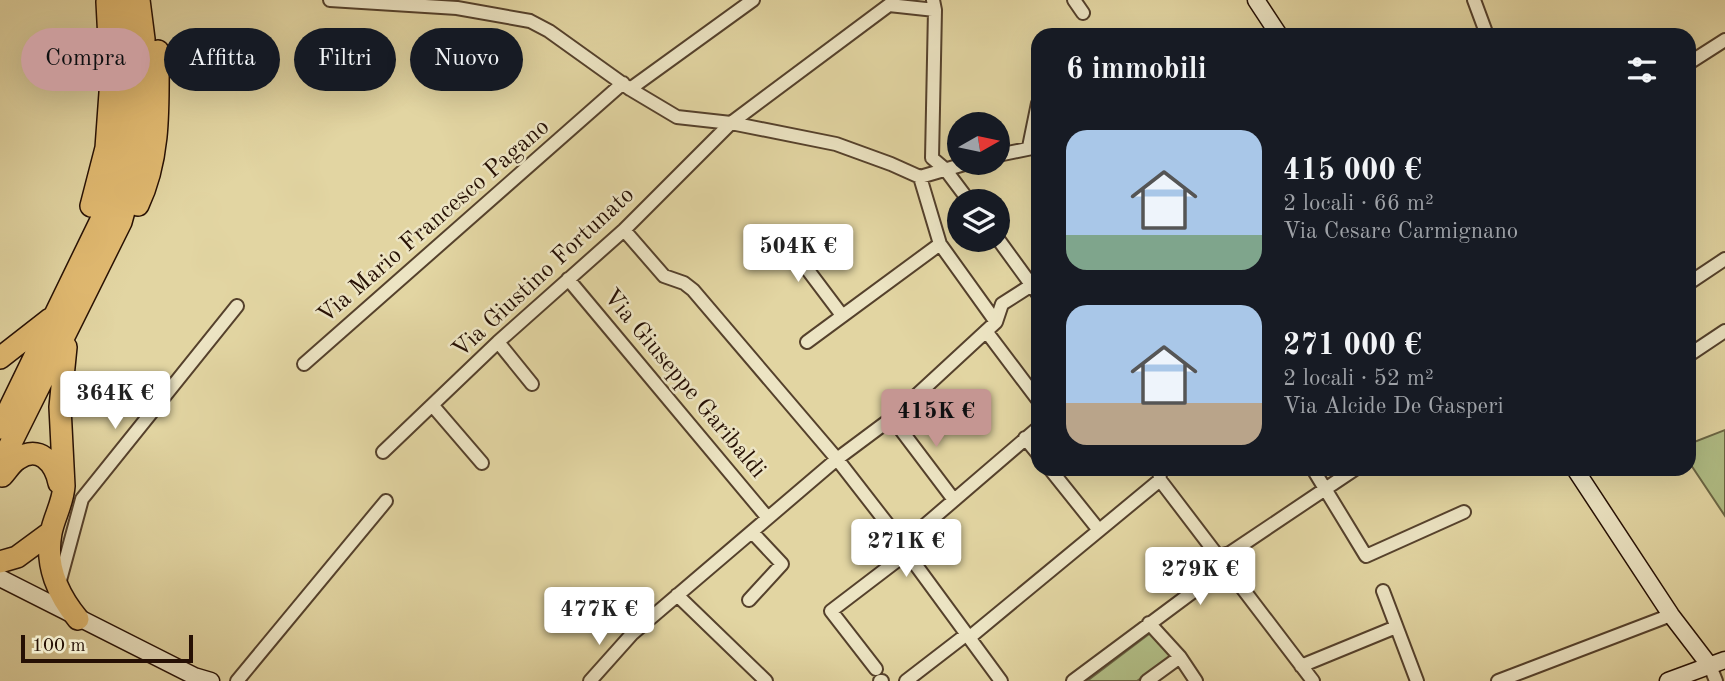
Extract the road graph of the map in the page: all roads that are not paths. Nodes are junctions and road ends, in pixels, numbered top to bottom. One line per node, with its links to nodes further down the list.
1 (106, 0): 34 (highway)
2 (120, 0): 13 (highway)
3 (139, 0): 14 (highway)
4 (152, 0): 33 (highway)
5 (330, 0): 10 (street)
6 (753, 0): 19 (street, Via Mario Francesco Pagano)
7 (1073, 0): 12 (street)
8 (1256, 0): 15 (main road)
9 (1474, 0): 16 (street)
10 (461, 4): 19 (street)
11 (934, 5): 22 (street, Via Giustino Fortunato); 25 (street)
12 (1083, 13)
13 (130, 28)
14 (135, 28)
15 (1274, 28)
16 (1484, 28)
17 (1725, 40): 18 (street)
18 (1696, 59)
19 (627, 86): 22 (street); 49 (street, Via Mario Francesco Pagano)
20 (127, 91): 34 (highway)
21 (139, 91): 33 (highway)
22 (732, 123): 26 (street); 28 (street, Via Giustino Fortunato)
23 (1031, 147): 24 (street)
24 (1010, 152)
25 (946, 169): 26 (street); 27 (street)
26 (920, 177): 30 (street)
27 (960, 189)
28 (624, 230): 36 (street, Via Giustino Fortunato); 59 (street)
29 (780, 233): 41 (street)
30 (940, 244): 41 (street); 42 (street)
31 (1008, 252): 37 (street)
32 (1725, 259): 35 (street)
33 (97, 272): 44 (highway)
34 (75, 275): 40 (highway)
35 (1696, 278)
36 (568, 279): 45 (street, Via Giustino Fortunato); 74 (street, Via Giuseppe Garibaldi)
37 (1031, 281)
38 (1031, 290): 42 (street)
39 (237, 306): 82 (street)
40 (57, 313): 48 (highway); 54 (highway)
41 (841, 314): 46 (street)
42 (991, 326): 51 (street); 53 (street)
43 (1725, 331): 47 (street)
44 (68, 333): 61 (highway); 72 (highway)
45 (498, 342): 50 (street); 52 (street, Via Giustino Fortunato)
46 (807, 342)
47 (1696, 350)
48 (0, 358)
49 (304, 364)
50 (532, 384)
51 (1031, 389)
52 (433, 406): 58 (street, Via Giustino Fortunato); 60 (street)
53 (892, 418): 59 (street); 70 (street)
54 (0, 428)
55 (1031, 433): 56 (street)
56 (1025, 438): 57 (street); 70 (street)
57 (1031, 445)
58 (383, 452)
59 (837, 459): 74 (street); 78 (street)
60 (482, 463)
61 (0, 465)
62 (1056, 476): 75 (street)
63 (1158, 476): 75 (street)
64 (1160, 476): 79 (street)
65 (1318, 476): 69 (street)
66 (1345, 476): 69 (street)
67 (1580, 476): 86 (main road)
68 (0, 478): 72 (highway)
69 (1326, 489): 73 (street); 79 (street)
70 (954, 500): 78 (street)
71 (386, 501): 96 (street)
72 (60, 506): 76 (highway)
73 (1464, 512)
74 (767, 517): 77 (street)
75 (1098, 528): 90 (street)
76 (51, 532): 80 (highway); 82 (highway)
77 (752, 533): 84 (street); 85 (street)
78 (905, 548): 90 (street); 94 (street)
79 (1222, 560): 88 (street); 92 (street)
80 (0, 562)
81 (0, 579): 87 (main road)
82 (58, 589): 87 (highway)
83 (1383, 591): 89 (street)
84 (677, 595): 97 (street); 98 (street)
85 (749, 600)
86 (1671, 615): 93 (main road); 106 (street)
87 (78, 619): 95 (main road)
88 (1149, 623): 91 (street); 101 (street)
89 (1396, 627): 92 (street); 105 (street)
90 (969, 635): 99 (street); 100 (street)
91 (1180, 657): 102 (street); 103 (street)
92 (1301, 666): 104 (street)
93 (1717, 669): 107 (main road)
94 (879, 677)
95 (211, 681)
96 (237, 681)
97 (590, 681)
98 (766, 681)
99 (906, 681)
100 (1001, 681)
101 (1073, 681)
102 (1147, 681)
103 (1196, 681)
104 (1313, 681)
105 (1417, 681)
106 (1498, 681)
107 (1668, 681)

